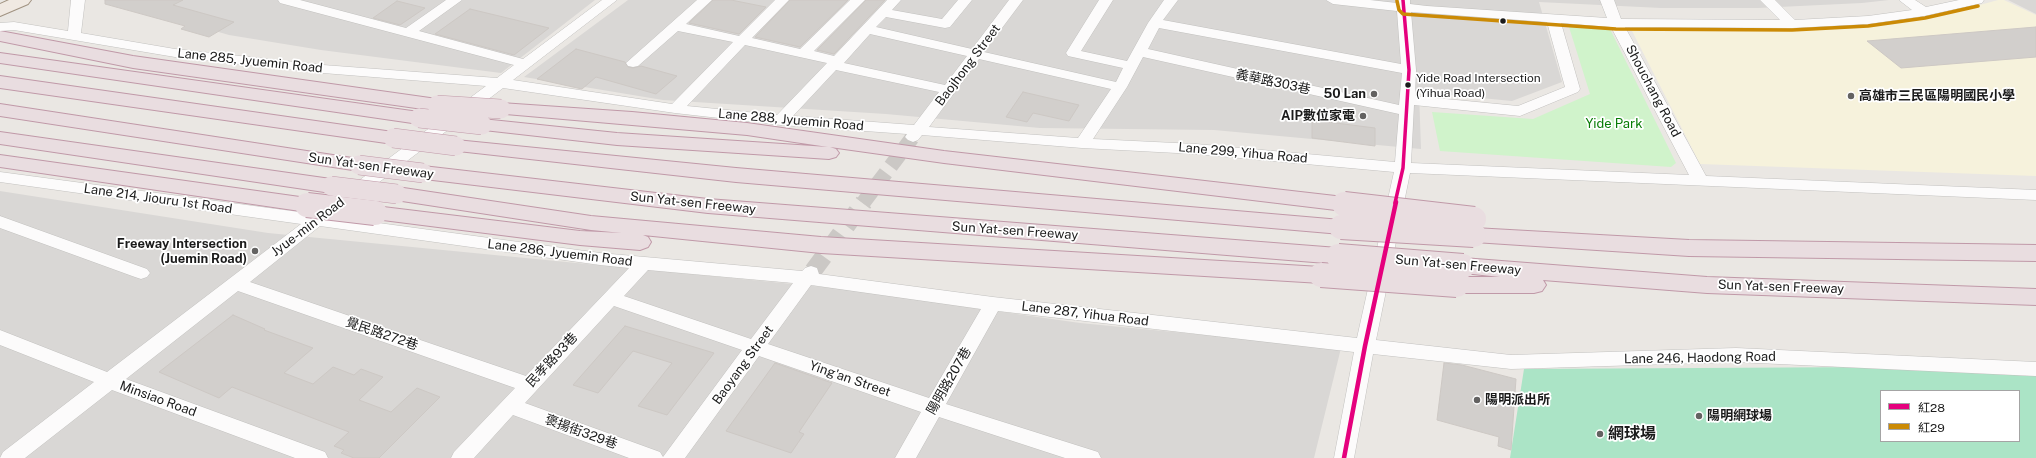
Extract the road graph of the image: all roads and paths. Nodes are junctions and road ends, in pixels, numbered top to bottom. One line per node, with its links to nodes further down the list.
1 (22, 0): 21 (main road)
2 (78, 0): 33 (street)
3 (285, 0): 19 (street)
4 (455, 0): 31 (street)
5 (610, 0): 41 (street, Jyue-min Road)
6 (705, 0): 28 (street)
7 (782, 0): 34 (street)
8 (858, 0): 36 (street)
9 (894, 0): 22 (street)
10 (965, 0): 22 (street)
11 (1016, 0): 37 (street, Baojhong Street)
12 (1106, 0): 42 (street)
13 (1171, 0): 25 (street)
14 (1333, 0): 20 (street)
15 (1607, 0): 26 (street, Shouchang Road)
16 (1767, 0): 27 (street)
17 (1906, 0): 23 (street)
18 (1977, 0): 23 (street)
19 (310, 3): 31 (street)
20 (1404, 4): 24 (street); 43 (street)
21 (0, 11)
22 (883, 12): 30 (street)
23 (1924, 12): 27 (street)
24 (1553, 19): 26 (street); 48 (street, 義華路303巷)
25 (1155, 23): 35 (street); 43 (street)
26 (1616, 23): 27 (street); 58 (street, Shouchang Road)
27 (1792, 24)
28 (676, 26): 34 (street); 39 (street)
29 (0, 27): 33 (street, Lane 285, Jyuemin Road)
30 (867, 29): 37 (street); 40 (street)
31 (408, 33): 41 (street)
32 (0, 36): 55 (highway, bridge)
33 (74, 36): 45 (street, Lane 285, Jyuemin Road)
34 (740, 40): 36 (street); 49 (street)
35 (1140, 52): 42 (street); 48 (street, 義華路303巷)
36 (804, 54): 40 (street)
37 (976, 54): 46 (street); 47 (street, Baojhong Street)
38 (0, 58): 55 (highway, bridge)
39 (633, 63)
40 (836, 63): 47 (street); 51 (street)
41 (527, 64): 45 (street, Jyue-min Road)
42 (1133, 66): 46 (street)
43 (1409, 70): 48 (street)
44 (0, 82): 62 (highway, bridge)
45 (501, 82): 49 (street, Lane 288, Jyuemin Road); 60 (street, Jyue-min Road)
46 (1120, 87): 54 (street)
47 (948, 90): 52 (street, Baojhong Street)
48 (1408, 105): 56 (street)
49 (675, 109): 51 (street, Lane 288, Jyuemin Road)
50 (0, 110): 68 (highway, Sun Yat-sen Freeway, bridge)
51 (781, 120): 52 (street, Lane 288, Jyuemin Road)
52 (916, 134): 54 (street, Lane 288, Jyuemin Road)
53 (0, 138): 63 (highway, bridge)
54 (1082, 143): 56 (street, Lane 299, Yihua Road)
55 (944, 157): 62 (highway, bridge)
56 (1403, 168): 58 (street, Lane 299, Yihua Road); 74 (street)
57 (2, 175): 60 (highway)
58 (1701, 182): 59 (street, Lane 299, Yihua Road)
59 (2036, 196)
60 (312, 213): 63 (highway, bridge); 65 (street, Lane 286, Jyuemin Road); 69 (street, Jyue-min Road)
61 (0, 222): 66 (street)
62 (1474, 227): 64 (highway)
63 (821, 245): 68 (highway, bridge)
64 (2036, 253)
65 (644, 263): 67 (street, Lane 286, Jyuemin Road); 71 (street, 民孝路93巷)
66 (141, 273)
67 (809, 274): 72 (street, Lane 287, Yihua Road); 75 (street, Baoyang Street)
68 (1460, 275): 70 (highway, Sun Yat-sen Freeway)
69 (235, 283): 77 (street, Jyue-min Road); 78 (street, 覺民路272巷)
70 (2036, 297)
71 (610, 298): 75 (street, Ying'an Street); 78 (street, 民孝路93巷)
72 (993, 304): 74 (street, Lane 287, Yihua Road); 80 (street, 陽明路207巷)
73 (0, 337): 77 (street, Minsiao Road)
74 (1365, 346): 76 (street, Lane 246, Haodong Road); 88 (street)
75 (757, 348): 80 (street, Ying'an Street); 85 (street, Baoyang Street)
76 (2036, 369)
77 (110, 381): 81 (street, Jyue-min Road); 82 (street, Minsiao Road)
78 (529, 385): 79 (street, 民孝路93巷)
79 (510, 406): 83 (street, 民孝路93巷); 84 (street, 褒揚街329巷)
80 (934, 408): 86 (street, 陽明路207巷); 87 (street, Ying'an Street)
81 (10, 458)
82 (318, 458)
83 (461, 458)
84 (653, 458)
85 (673, 458)
86 (905, 458)
87 (1091, 458)
88 (1344, 458)

